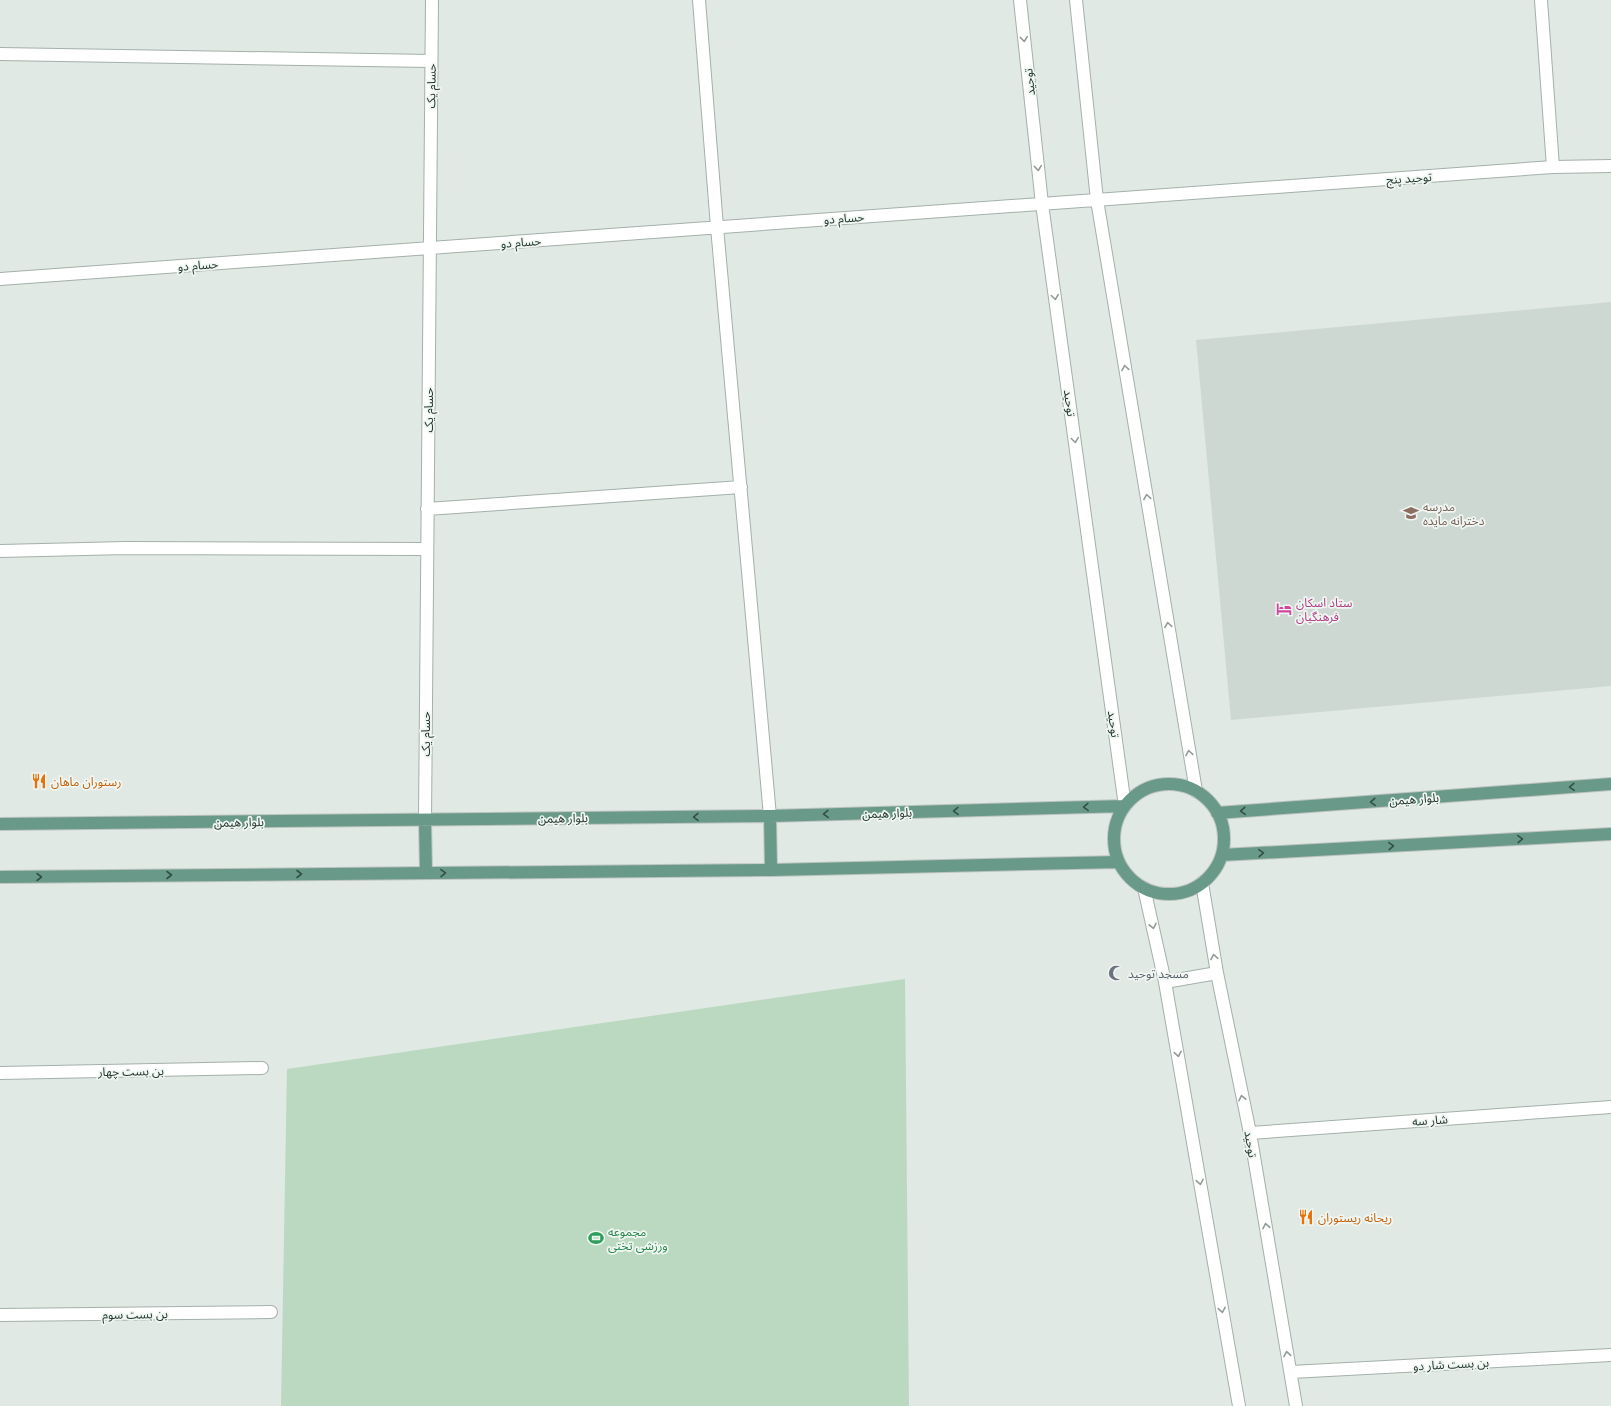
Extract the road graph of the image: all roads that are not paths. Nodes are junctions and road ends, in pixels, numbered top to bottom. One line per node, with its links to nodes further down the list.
1 (432, 0): 7 (street, حسام یک)
2 (699, 0): 12 (street)
3 (1020, 0): 11 (street, توحید, one-way to 11)
4 (1076, 0): 10 (street)
5 (1541, 0): 9 (street)
6 (0, 54): 7 (street)
7 (431, 60): 13 (street, حسام یک)
8 (1611, 166): 9 (street, توحید پنج)
9 (1553, 168): 10 (street, توحید پنج)
10 (1097, 200): 11 (street, توحید پنج); 20 (street, one-way to 10)
11 (1042, 204): 12 (street, حسام دو); 21 (street, توحید, one-way to 21)
12 (717, 228): 13 (street, حسام دو); 15 (street)
13 (429, 248): 14 (street, حسام دو); 16 (street, حسام یک)
14 (0, 279)
15 (740, 487): 16 (street); 23 (street)
16 (427, 510): 17 (street, حسام یک)
17 (427, 549): 18 (street); 24 (street, حسام یک)
18 (0, 551)
19 (1611, 784): 22 (main road, بلوار هیمن, one-way to 22)
20 (1196, 792): 21 (main road); 22 (main road)
21 (1125, 806): 23 (main road, بلوار هیمن, one-way to 23); 28 (main road)
22 (1217, 813): 27 (main road)
23 (770, 816): 24 (main road, بلوار هیمن, one-way to 24); 29 (main road)
24 (424, 820): 25 (main road, بلوار هیمن); 30 (main road)
25 (0, 824)
26 (1611, 834): 27 (main road, one-way to 26)
27 (1222, 855): 32 (main road)
28 (1119, 862): 29 (main road); 33 (main road)
29 (771, 870): 30 (main road, one-way to 29)
30 (426, 873): 31 (main road, one-way to 30)
31 (0, 877)
32 (1202, 883): 33 (main road); 34 (street, توحید, one-way to 32)
33 (1144, 888): 35 (street, one-way to 35)
34 (1217, 973): 35 (street); 39 (street, توحید, one-way to 34)
35 (1165, 982): 44 (street, one-way to 44)
36 (262, 1068): 37 (street, بن بست چهار)
37 (0, 1073)
38 (1611, 1106): 39 (street, شار سه)
39 (1250, 1134): 43 (street, توحید, one-way to 39)
40 (271, 1312): 41 (street, بن بست سوم)
41 (0, 1315)
42 (1611, 1355): 43 (street, بن بست شار دو)
43 (1291, 1372): 45 (street, توحید)
44 (1239, 1406)
45 (1296, 1406)

